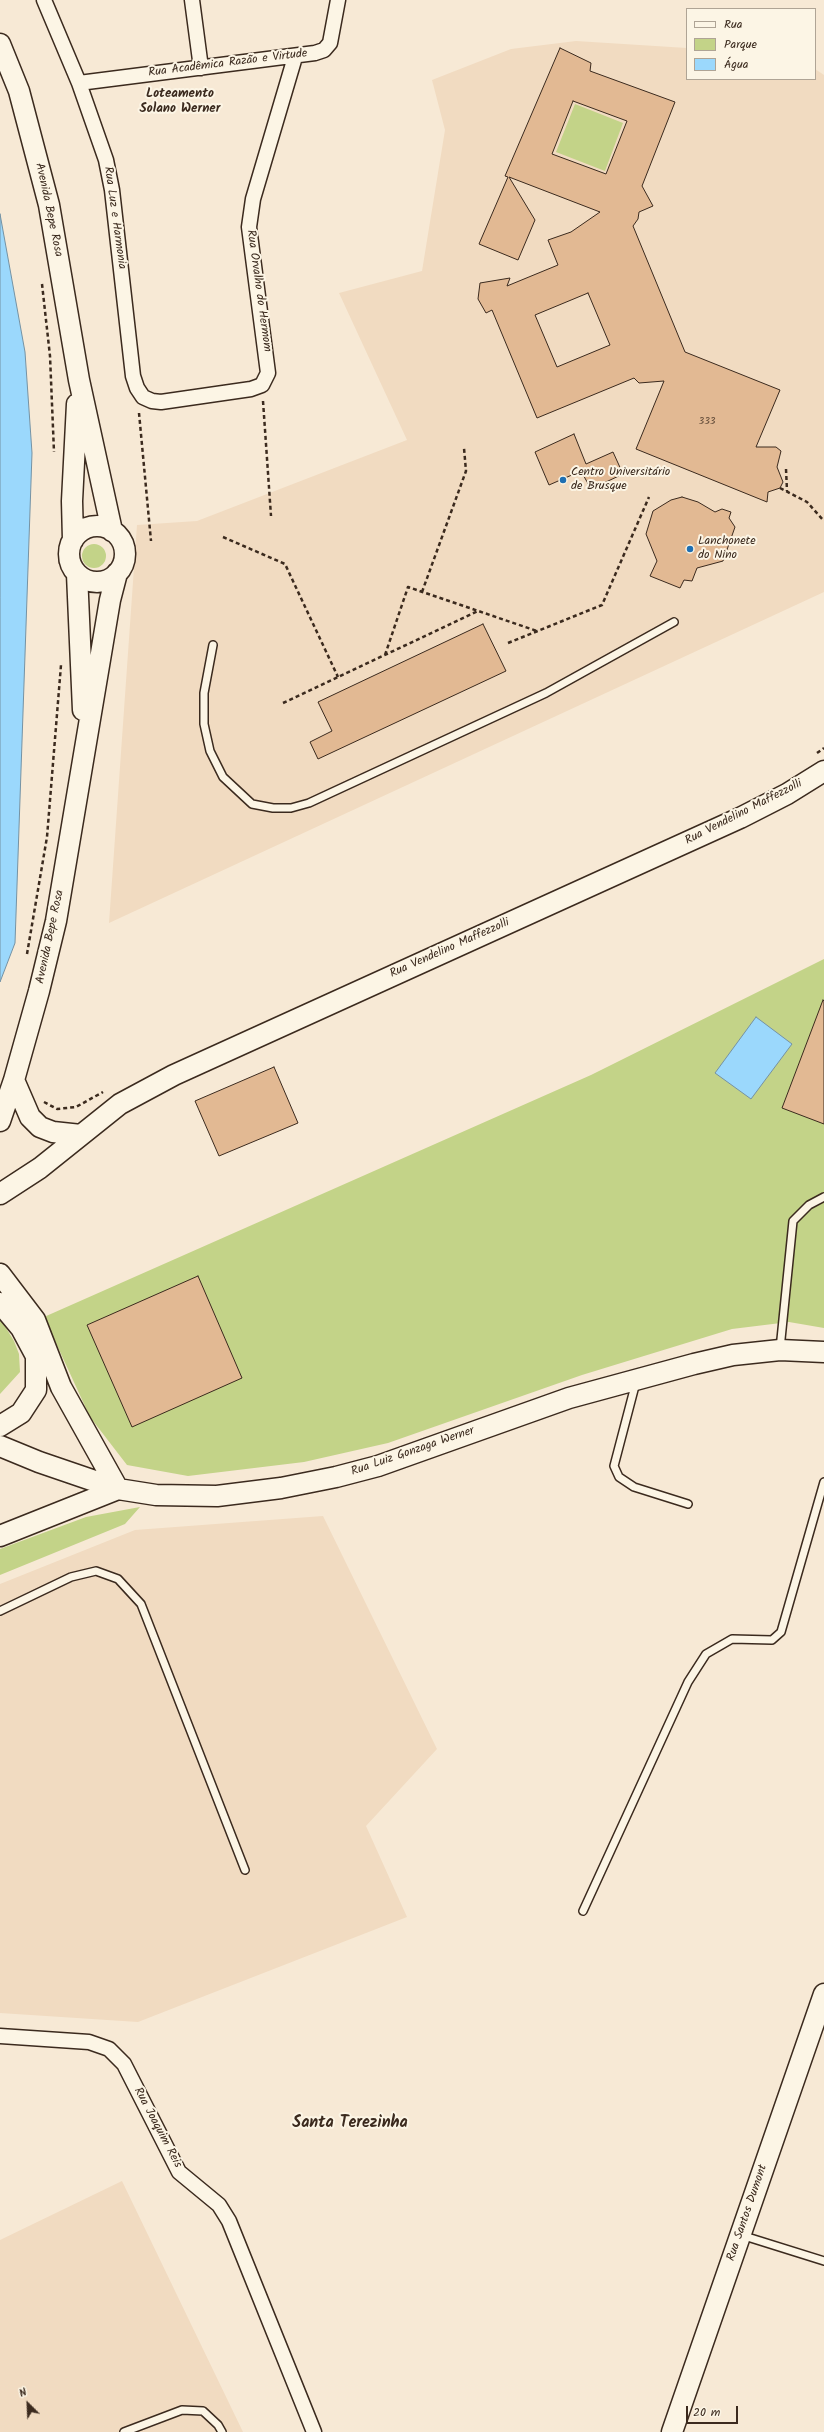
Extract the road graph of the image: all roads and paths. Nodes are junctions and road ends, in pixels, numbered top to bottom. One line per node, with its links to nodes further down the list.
1 (44, 0): 7 (street, Rua Luz e Harmonia)
2 (192, 0): 6 (street)
3 (338, 0): 5 (street, Rua Acadêmica Razão e Virtude)
4 (0, 44): 9 (main road, Avenida Bepe Rosa)
5 (295, 57): 6 (street, Rua Acadêmica Razão e Virtude); 10 (street, Rua Orvalho do Hermom)
6 (201, 68): 7 (street, Rua Acadêmica Razão e Virtude)
7 (80, 83): 11 (street, Rua Luz e Harmonia)
8 (41, 278): 13 (path)
9 (79, 380): 20 (main road, Avenida Bepe Rosa); 23 (main road, Avenida Bepe Rosa)
10 (262, 385): 11 (street); 18 (path)
11 (140, 393): 22 (path)
12 (464, 448): 26 (path)
13 (55, 458)
14 (786, 469): 16 (path)
15 (780, 488): 16 (path)
16 (787, 491): 19 (path)
17 (649, 497): 29 (path)
18 (270, 516)
19 (824, 521)
20 (112, 531): 23 (main road); 25 (main road)
21 (223, 537): 34 (path)
22 (151, 541)
23 (66, 545): 24 (path); 24 (main road)
24 (69, 573): 25 (main road); 37 (main road, Avenida Bepe Rosa)
25 (117, 573): 37 (main road, Avenida Bepe Rosa)
26 (422, 592): 27 (path); 32 (path)
27 (478, 611): 29 (path); 32 (path)
28 (674, 622): 31 (lane)
29 (537, 631): 30 (path)
30 (508, 643)
31 (213, 645)
32 (385, 655): 34 (path)
33 (61, 664): 39 (path)
34 (338, 677): 35 (path)
35 (283, 702)
36 (824, 748): 38 (path)
37 (85, 750): 40 (main road, Avenida Bepe Rosa)
38 (819, 763): 44 (main road, Rua Vendelino Maffezzolli)
39 (26, 957)
40 (14, 1080): 43 (main road, Avenida Bepe Rosa); 44 (main road)
41 (105, 1091): 42 (path)
42 (42, 1101)
43 (0, 1121)
44 (81, 1135): 45 (main road, Rua Vendelino Maffezzolli)
45 (0, 1194)
46 (824, 1197): 49 (lane)
47 (0, 1274): 55 (main road)
48 (0, 1303): 52 (main road)
49 (780, 1350): 50 (main road, Rua Luiz Gonzaga Werner); 51 (main road, Rua Luiz Gonzaga Werner)
50 (824, 1352)
51 (636, 1380): 55 (main road, Rua Luiz Gonzaga Werner); 56 (lane)
52 (0, 1426)
53 (0, 1446): 55 (main road, Rua Luiz Gonzaga Werner)
54 (824, 1482): 60 (lane)
55 (118, 1489): 57 (main road)
56 (688, 1504)
57 (0, 1536)
58 (0, 1611): 59 (lane)
59 (245, 1870)
60 (583, 1911)
61 (824, 1994): 63 (main road, Rua Santos Dumont)
62 (0, 2036): 67 (street, Rua Joaquim Reis)
63 (741, 2235): 64 (lane); 68 (main road, Rua Santos Dumont)
64 (824, 2262)
65 (124, 2432): 66 (lane)
66 (222, 2432)
67 (314, 2432)
68 (672, 2432)

